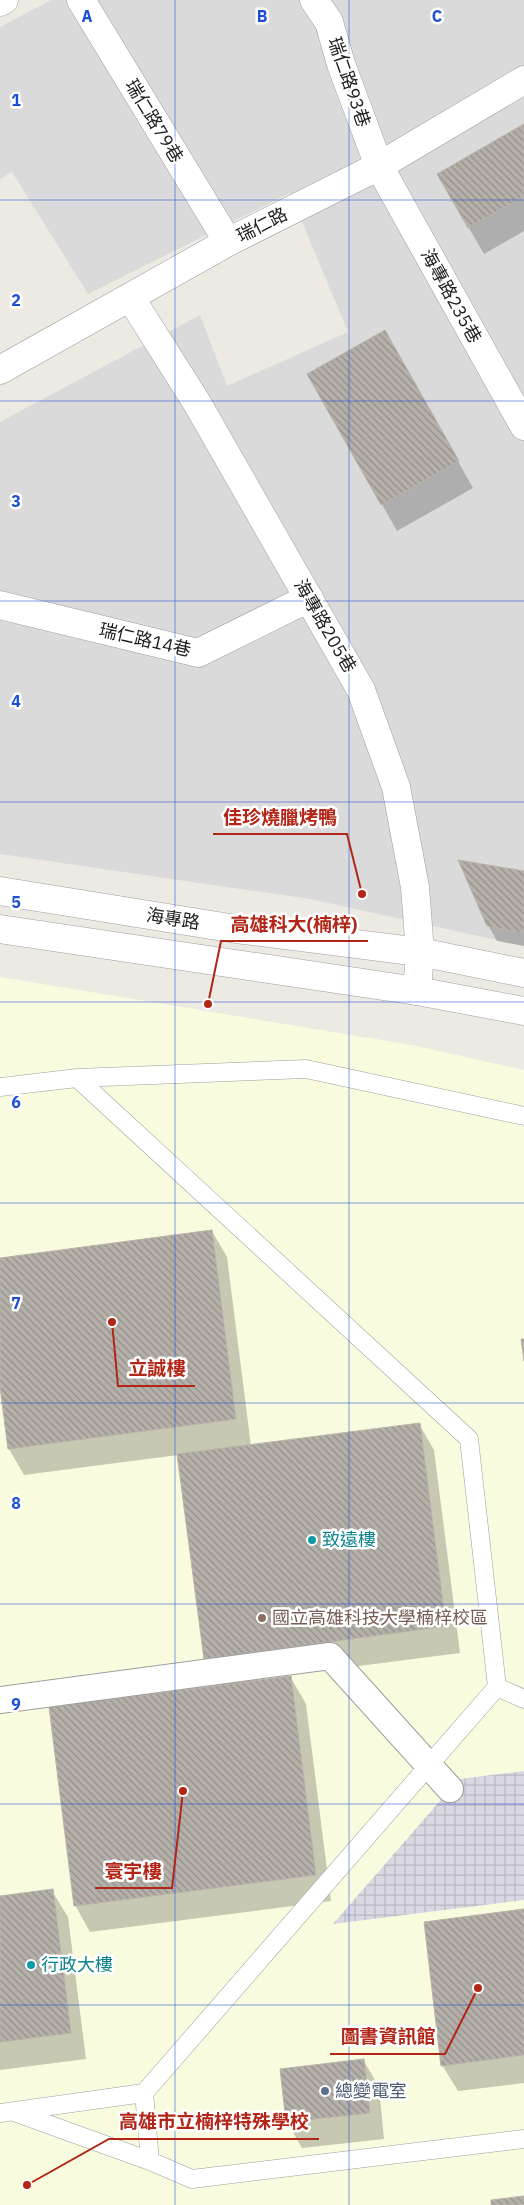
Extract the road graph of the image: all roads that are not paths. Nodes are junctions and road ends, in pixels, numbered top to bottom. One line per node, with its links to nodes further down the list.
1 (4, 0): 4 (street)
2 (81, 0): 7 (street, 瑞仁路79巷)
3 (314, 0): 6 (street, 瑞仁路93巷)
4 (0, 2)
5 (524, 80): 6 (street, 瑞仁路)
6 (379, 166): 7 (street, 瑞仁路); 10 (street, 海專路235巷)
7 (228, 242): 8 (street, 瑞仁路)
8 (130, 297): 9 (street, 瑞仁路); 11 (street, 海專路205巷)
9 (0, 370)
10 (524, 426)
11 (309, 598): 12 (street, 瑞仁路14巷); 15 (street, 海專路205巷)
12 (0, 606)
13 (0, 891): 15 (street, 海專路)
14 (0, 929): 17 (street, 海專路)
15 (420, 952): 16 (street, 海專路); 17 (street, 海專路205巷)
16 (524, 973)
17 (417, 991): 18 (street, 海專路)
18 (524, 1011)
19 (77, 1078): 20 (lane); 21 (lane); 22 (lane)
20 (0, 1087)
21 (524, 1116)
22 (497, 1687): 23 (lane); 25 (lane)
23 (524, 1699)
24 (0, 1700): 25 (street)
25 (428, 1766): 26 (street); 27 (lane)
26 (450, 1789)
27 (144, 2093): 28 (lane); 30 (lane)
28 (6, 2112): 30 (lane)
29 (524, 2139): 30 (lane)
30 (150, 2161)

